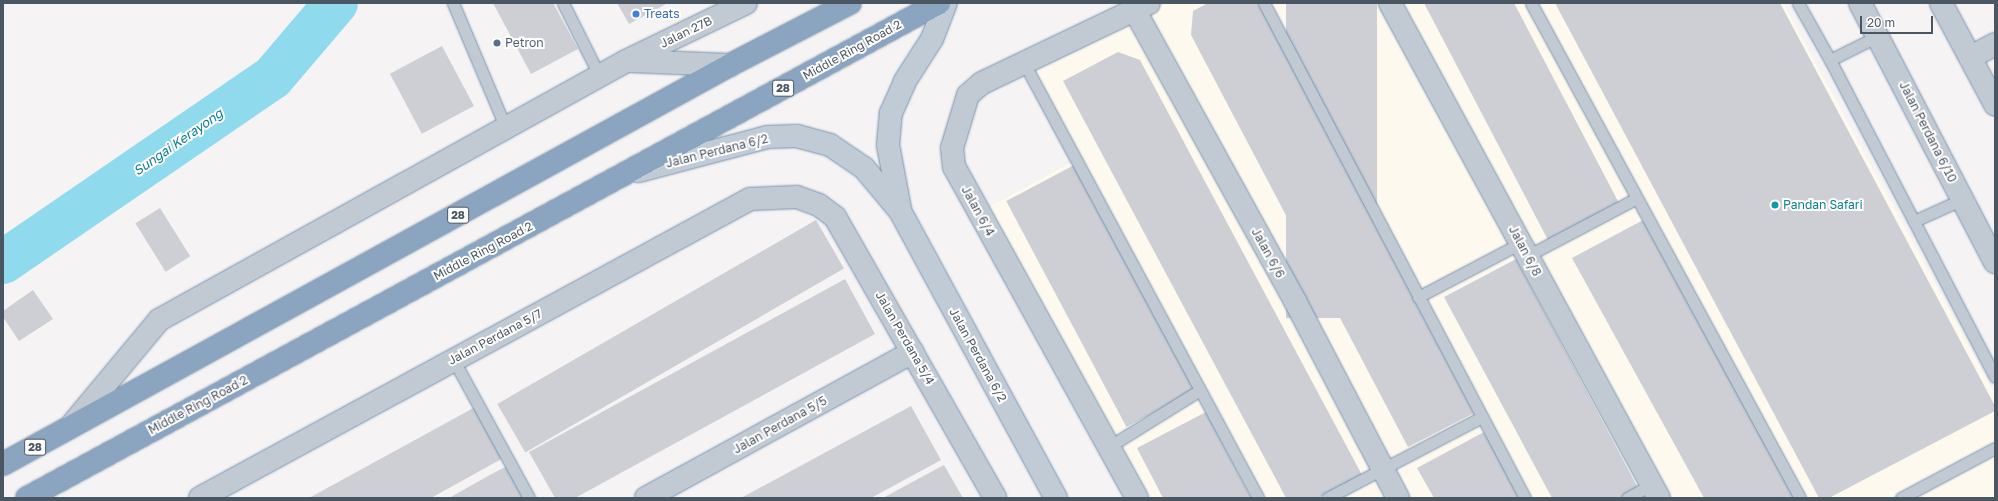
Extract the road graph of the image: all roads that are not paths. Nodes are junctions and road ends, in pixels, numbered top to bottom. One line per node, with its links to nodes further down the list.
1 (453, 3): 23 (lane)
2 (562, 3): 21 (lane)
3 (746, 3): 18 (street, Jalan 27B)
4 (850, 3): 20 (highway, 28)
5 (939, 3): 24 (highway, Middle Ring Road 2 / 28)
6 (946, 3): 28 (street, Jalan Perdana 6/2)
7 (1264, 3): 32 (lane)
8 (1390, 3): 30 (street, Jalan 6/8)
9 (1531, 3): 26 (lane)
10 (1798, 3): 17 (lane)
11 (1860, 3): 14 (street, Jalan Perdana 6/10)
12 (1941, 3): 16 (street)
13 (1142, 7): 19 (street, Jalan 6/4); 42 (street, Jalan 6/6)
14 (1878, 36): 17 (lane); 27 (street, Jalan Perdana 6/10)
15 (1995, 44): 16 (street)
16 (1971, 57): 22 (street)
17 (1830, 60): 29 (lane)
18 (626, 61): 20 (street); 21 (street, Jalan 27B)
19 (1024, 63): 36 (lane); 39 (street, Jalan 6/4)
20 (730, 65): 38 (highway, 28)
21 (600, 75): 23 (street, Jalan 27B)
22 (1995, 104)
23 (505, 126): 38 (street, Jalan 27B)
24 (627, 174): 28 (street, Jalan Perdana 6/2); 44 (highway, Middle Ring Road 2 / 28)
25 (797, 197): 33 (street, Jalan Perdana 5/4); 34 (street, Jalan Perdana 5/7)
26 (1637, 198): 30 (lane); 56 (lane)
27 (1963, 199): 29 (lane); 31 (street, Jalan Perdana 6/10)
28 (900, 211): 49 (street, Jalan Perdana 6/2)
29 (1914, 221): 35 (lane)
30 (1524, 250): 32 (lane); 43 (street, Jalan 6/8)
31 (1995, 262)
32 (1418, 297): 37 (lane)
33 (913, 352): 47 (street, Jalan Perdana 5/5); 48 (street, Jalan Perdana 5/4)
34 (453, 360): 45 (street, Jalan Perdana 5/7); 46 (lane)
35 (1995, 377)
36 (1200, 390): 39 (lane); 51 (lane)
37 (1482, 417): 42 (lane); 54 (lane)
38 (68, 430): 41 (highway, 28)
39 (1110, 446): 50 (street, Jalan 6/4)
40 (1995, 448): 57 (lane)
41 (3, 464)
42 (1383, 469): 52 (lane); 53 (street, Jalan 6/6)
43 (1655, 491): 55 (lane)
44 (27, 498)
45 (200, 498)
46 (530, 498)
47 (646, 498)
48 (995, 498)
49 (1056, 498)
50 (1137, 498)
51 (1258, 498)
52 (1327, 498)
53 (1398, 498)
54 (1525, 498)
55 (1627, 498)
56 (1800, 498)
57 (1902, 498)

